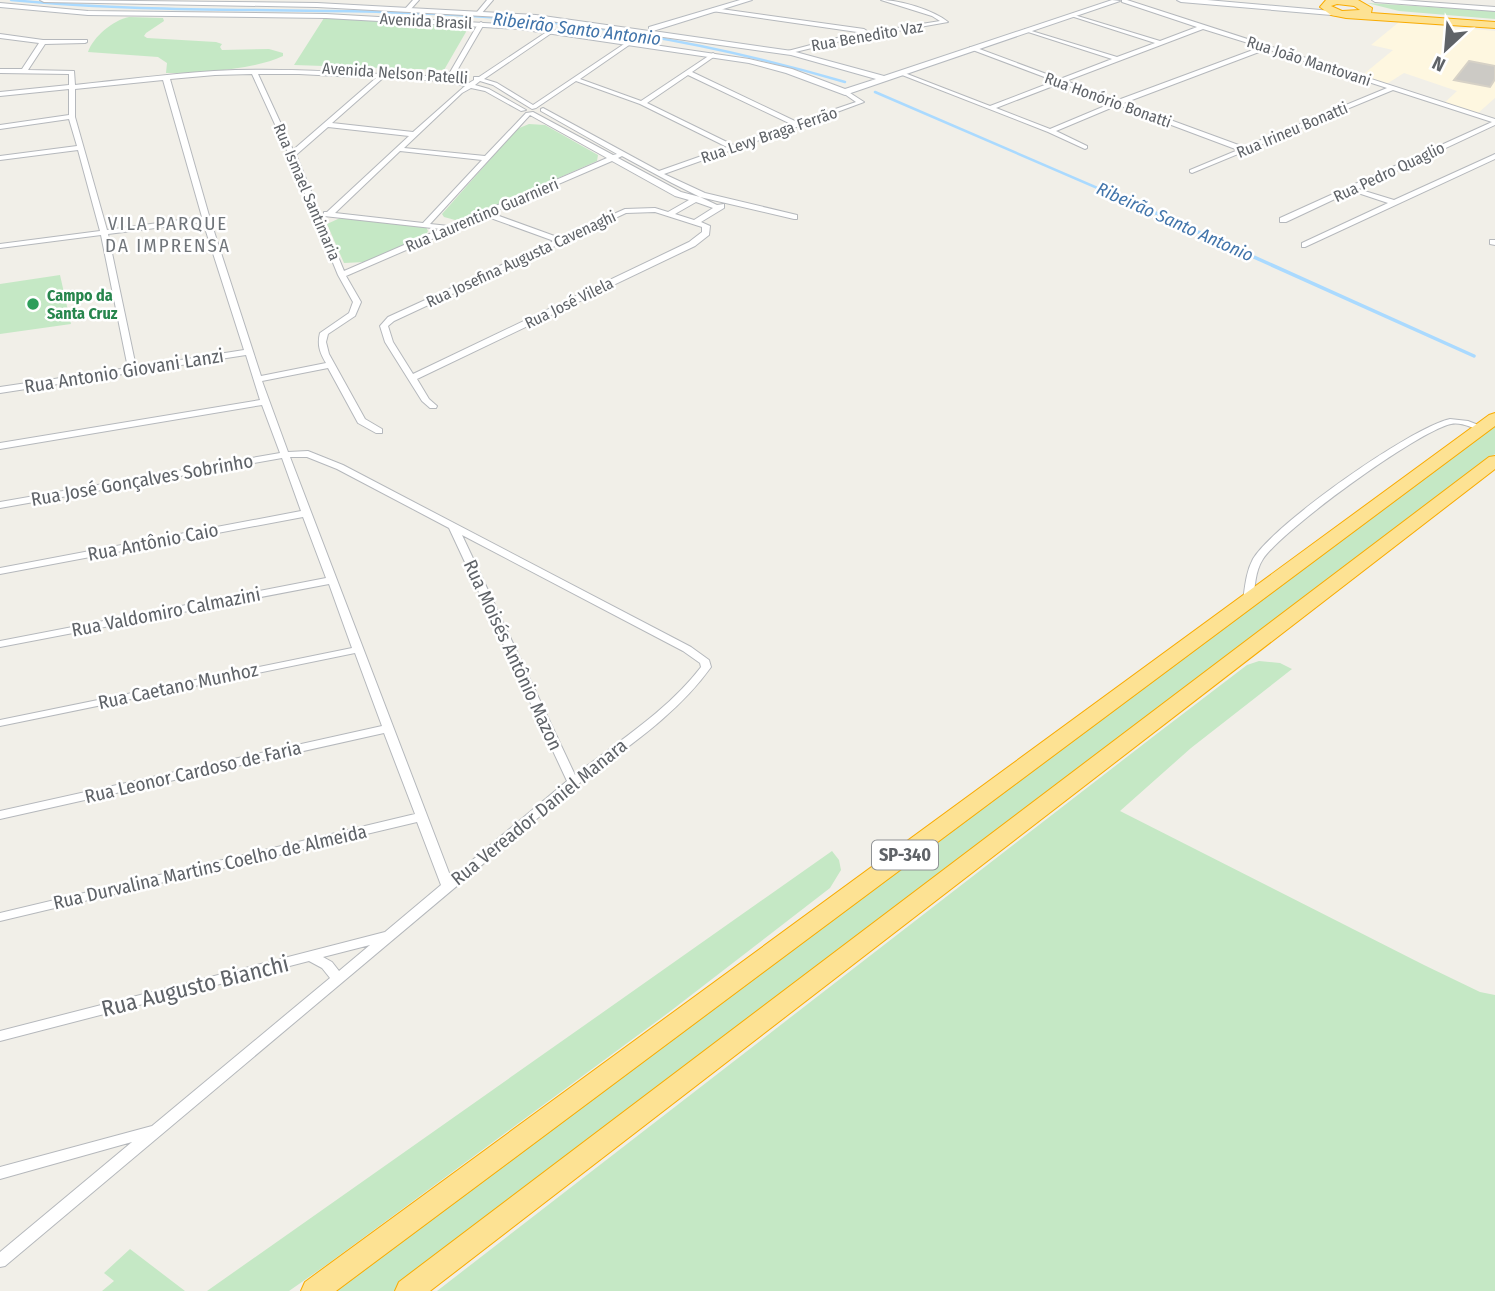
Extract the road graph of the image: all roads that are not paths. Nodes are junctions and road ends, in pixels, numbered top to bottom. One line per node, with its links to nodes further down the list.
1 (44, 0): 9 (main road, Avenida Brasil)
2 (416, 0): 18 (street)
3 (490, 0): 21 (street)
4 (748, 0): 20 (main road)
5 (884, 0): 30 (street, Rua Benedito Vaz)
6 (1181, 0): 22 (main road)
7 (1233, 0): 17 (main road)
8 (1375, 0): 19 (street)
9 (81, 1): 10 (main road, Avenida Brasil)
10 (184, 1): 12 (main road, Avenida Brasil)
11 (1122, 1): 14 (main road); 26 (street, Rua João Mantovani)
12 (267, 2): 13 (main road, Avenida Brasil)
13 (318, 2): 18 (main road, Avenida Brasil)
14 (1100, 3): 23 (main road)
15 (1356, 3): 17 (highway); 22 (highway); 24 (highway)
16 (0, 5): 25 (main road, Avenida Brasil)
17 (1325, 5): 22 (highway)
18 (408, 9): 21 (main road, Avenida Brasil)
19 (1495, 9)
20 (715, 10): 29 (main road); 30 (street)
21 (480, 13): 29 (main road, Avenida Brasil)
22 (1343, 14): 24 (highway)
23 (1073, 15): 27 (main road); 36 (street)
24 (1495, 22)
25 (481, 24): 28 (main road, Avenida Brasil); 48 (street)
26 (1202, 27): 36 (street); 37 (street, Rua João Mantovani)
27 (1027, 30): 38 (main road); 41 (street)
28 (551, 31): 35 (main road, Avenida Brasil); 51 (street)
29 (647, 32): 35 (main road); 39 (main road, Avenida Brasil)
30 (873, 33): 39 (street, Rua Benedito Vaz)
31 (0, 36): 34 (street)
32 (0, 41): 34 (street)
33 (85, 41): 34 (street)
34 (43, 42): 43 (street)
35 (631, 42): 40 (main road, Avenida Brasil); 52 (street)
36 (1161, 43): 41 (street)
37 (1267, 47): 56 (street, Rua João Mantovani); 60 (street)
38 (972, 48): 47 (main road); 53 (street, Rua Honório Bonatti)
39 (787, 52): 50 (main road, Avenida Brasil)
40 (712, 55): 45 (street); 57 (main road, Avenida Brasil)
41 (1117, 59): 53 (street)
42 (0, 71): 43 (street)
43 (24, 71): 55 (street)
44 (254, 72): 46 (street, Avenida Nelson Patelli); 49 (street, Avenida Nelson Patelli); 78 (street, Rua Ismael Santimaria)
45 (687, 72): 59 (street); 68 (street)
46 (385, 73): 48 (street, Avenida Nelson Patelli); 54 (street, Avenida Nelson Patelli); 66 (street)
47 (900, 73): 50 (main road); 61 (street)
48 (452, 74): 51 (street, Avenida Nelson Patelli)
49 (166, 78): 55 (street, Avenida Nelson Patelli); 95 (street)
50 (883, 78): 57 (main road)
51 (478, 79): 54 (street); 62 (street, Avenida Nelson Patelli)
52 (575, 79): 59 (street); 62 (street)
53 (1057, 81): 60 (street, Rua Honório Bonatti); 61 (street)
54 (470, 83): 62 (street, Avenida Nelson Patelli); 71 (street)
55 (70, 88): 58 (street, Avenida Nelson Patelli); 63 (street)
56 (1393, 88): 64 (street, Rua João Mantovani); 76 (street, Rua Irineu Bonatti)
57 (845, 92): 68 (street, Rua Levy Braga Ferrão)
58 (0, 93)
59 (642, 103): 72 (street)
60 (1116, 103): 70 (street); 76 (street, Rua Honório Bonatti)
61 (990, 108): 70 (street)
62 (530, 110): 65 (street, Avenida Nelson Patelli); 67 (street); 77 (street, Avenida Nelson Patelli)
63 (72, 117): 69 (street); 74 (street)
64 (1495, 122): 85 (street, Rua Pedro Quaglio)
65 (549, 124): 67 (street); 82 (street, Avenida Nelson Patelli)
66 (327, 125): 71 (street); 78 (street)
67 (516, 125): 81 (street)
68 (799, 126): 72 (street, Rua Levy Braga Ferrão)
69 (0, 127)
70 (1050, 131): 73 (street)
71 (414, 134): 75 (street)
72 (733, 147): 84 (street, Rua Levy Braga Ferrão)
73 (1085, 147)
74 (80, 148): 80 (street); 101 (street)
75 (398, 149): 81 (street); 91 (street)
76 (1245, 150): 83 (street, Rua Irineu Bonatti)
77 (622, 154): 82 (street, Rua Laurentino Guarnieri); 84 (street, Avenida Nelson Patelli)
78 (292, 155): 90 (street, Rua Ismael Santimaria)
79 (1495, 156): 88 (street)
80 (0, 158)
81 (485, 158): 99 (street)
82 (611, 159): 87 (street, Avenida Nelson Patelli); 92 (street, Rua Laurentino Guarnieri)
83 (1192, 171)
84 (659, 173): 86 (street, Avenida Nelson Patelli)
85 (1352, 189): 88 (street); 96 (street, Rua Pedro Quaglio)
86 (703, 195): 87 (street); 89 (street, Avenida Nelson Patelli)
87 (695, 201): 89 (street, Avenida Nelson Patelli); 93 (street)
88 (1395, 203): 103 (street)
89 (723, 205): 94 (street, Avenida Nelson Patelli); 97 (street, Avenida Nelson Patelli); 98 (street)
90 (317, 214): 91 (street); 105 (street, Rua Ismael Santimaria)
91 (328, 214): 99 (street)
92 (486, 214): 100 (street, Rua Laurentino Guarnieri); 102 (street)
93 (669, 214): 98 (street, Rua Josefina Augusta Cavenaghi); 102 (street, Rua Josefina Augusta Cavenaghi)
94 (794, 217)
95 (206, 219): 101 (street); 106 (street)
96 (1283, 220)
97 (778, 221)
98 (694, 223): 109 (street, Rua José Vilela)
99 (425, 225): 100 (street)
100 (449, 229): 105 (street, Rua Laurentino Guarnieri)
101 (104, 232): 104 (street); 108 (street)
102 (560, 241): 109 (street, Rua Josefina Augusta Cavenaghi)
103 (1305, 245)
104 (0, 246)
105 (342, 275): 107 (street, Rua Ismael Santimaria)
106 (248, 352): 108 (street, Rua Antonio Giovani Lanzi); 110 (street)
107 (331, 365): 110 (street); 115 (street)
108 (132, 369): 111 (street, Rua Antonio Giovani Lanzi)
109 (412, 378): 113 (street)
110 (257, 379): 112 (street)
111 (0, 390)
112 (265, 401): 116 (street); 117 (street)
113 (433, 406)
114 (1488, 423): 124 (highway, SP-340); 124 (street)
115 (379, 431)
116 (0, 446)
117 (283, 455): 119 (street, Rua José Gonçalves Sobrinho); 120 (street); 121 (street, Rua Vereador Daniel Manara)
118 (1495, 461): 142 (highway, SP-340)
119 (0, 505)
120 (307, 513): 122 (street, Rua Antônio Caio); 123 (street)
121 (454, 528): 129 (street, Rua Moisés Antônio Mazon); 129 (street, Rua Vereador Daniel Manara)
122 (0, 571)
123 (332, 580): 125 (street, Rua Valdomiro Calmazini); 126 (street)
124 (1248, 601): 141 (highway, SP-340)
125 (0, 644)
126 (356, 650): 127 (street, Rua Caetano Munhoz); 128 (street)
127 (0, 723)
128 (386, 729): 130 (street, Rua Leonor Cardoso de Faria); 131 (street)
129 (573, 782): 132 (street, Rua Vereador Daniel Manara)
130 (0, 815)
131 (420, 817): 132 (street); 133 (street, Rua Durvalina Martins Coelho de Almeida)
132 (448, 887): 134 (street, Rua Vereador Daniel Manara)
133 (0, 917)
134 (390, 935): 135 (street, Rua Augusto Bianchi); 136 (street, Rua Vereador Daniel Manara)
135 (311, 956): 136 (street); 137 (street, Rua Augusto Bianchi)
136 (338, 979): 138 (street, Rua Vereador Daniel Manara)
137 (0, 1036)
138 (159, 1129): 139 (street); 140 (street, Rua Vereador Daniel Manara)
139 (0, 1173)
140 (0, 1261)
141 (315, 1291)
142 (410, 1291)

